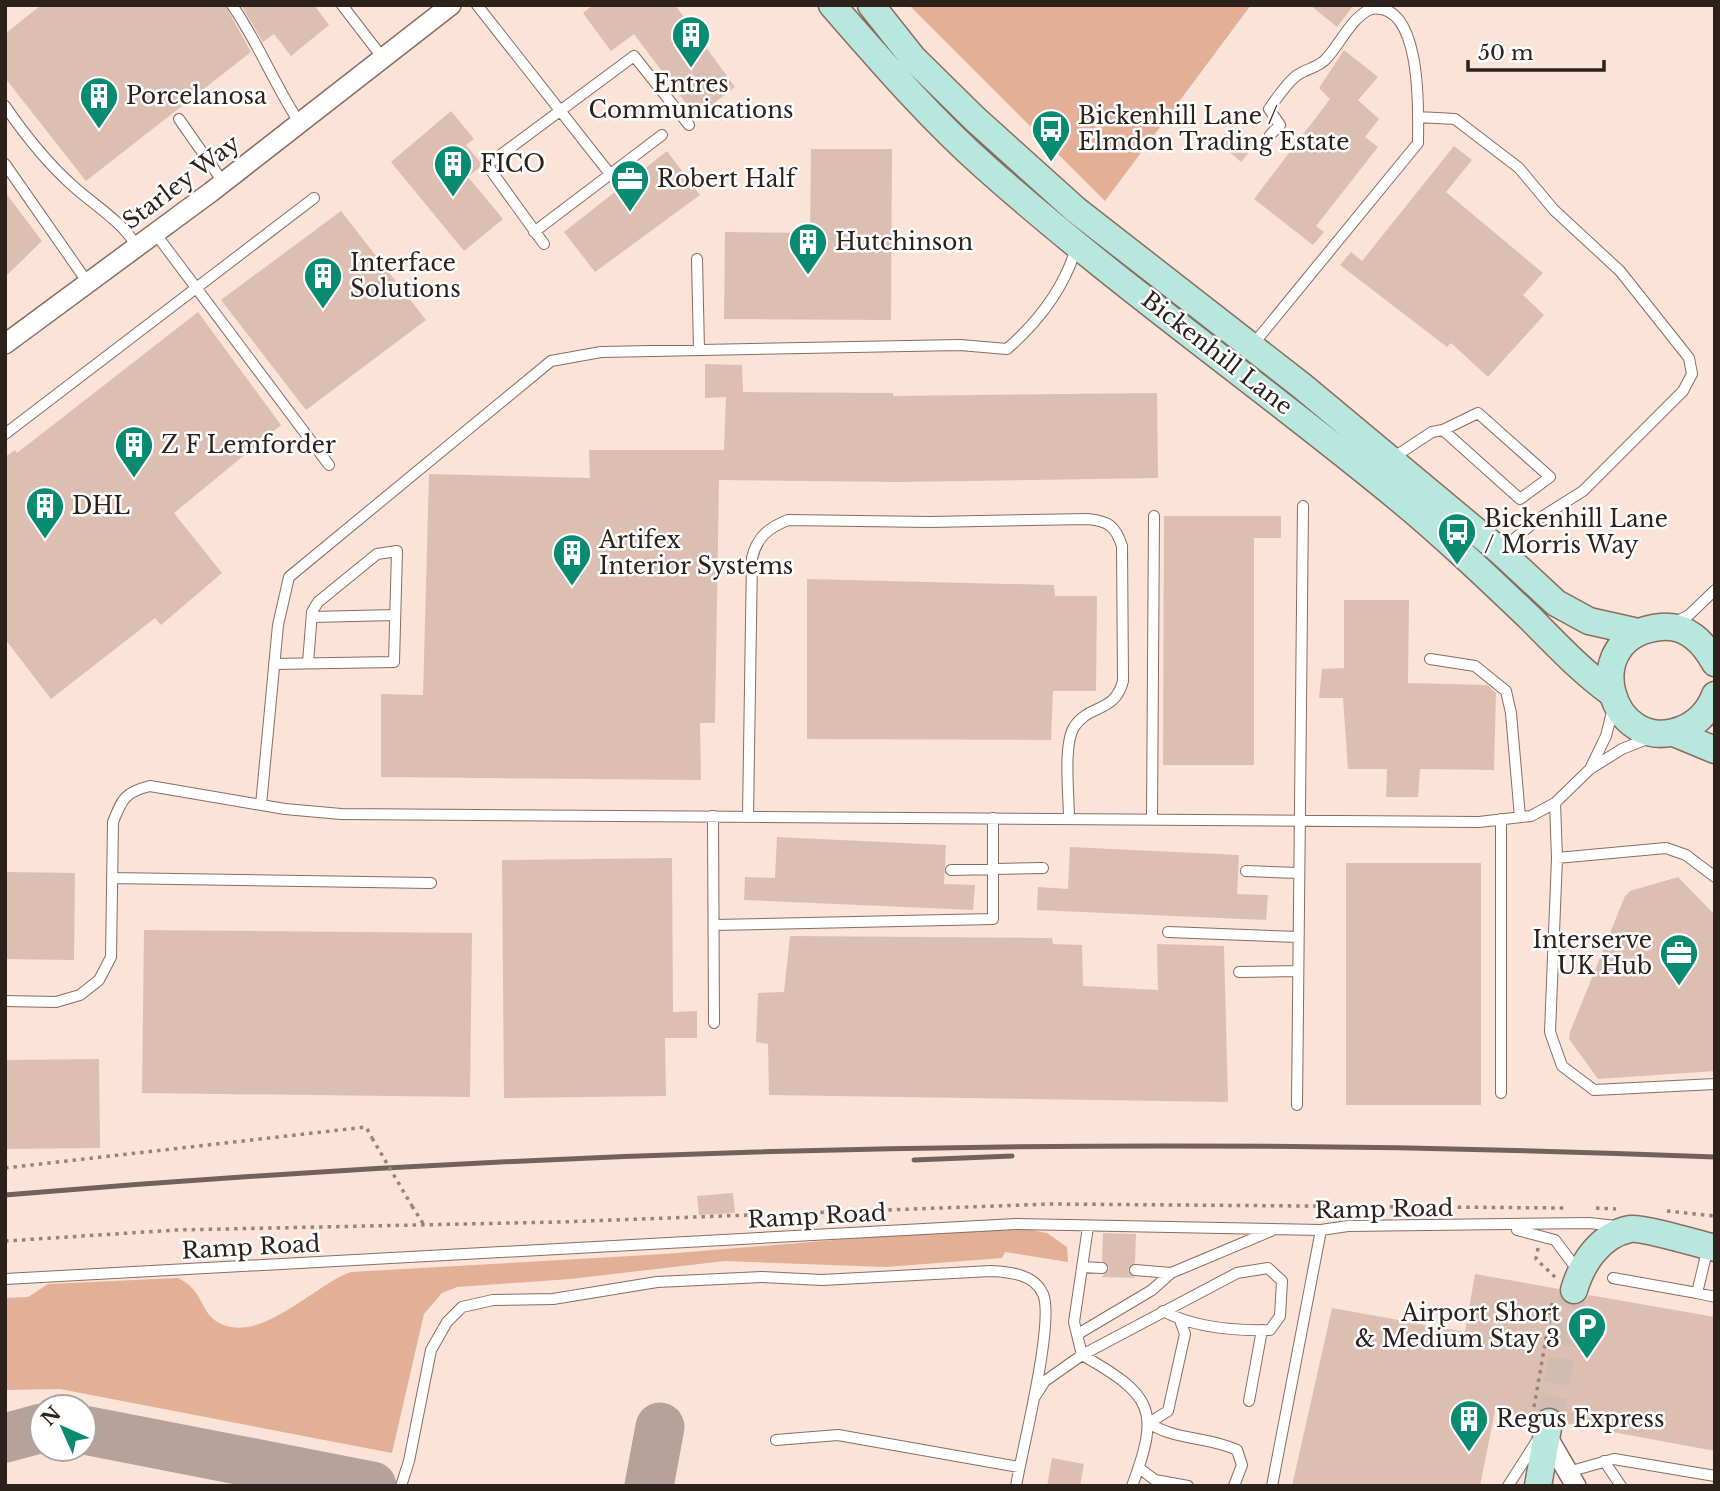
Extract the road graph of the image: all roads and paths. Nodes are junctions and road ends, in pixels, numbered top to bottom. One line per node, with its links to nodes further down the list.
1 (232, 5): 12 (lane)
2 (342, 5): 7 (lane)
3 (477, 5): 9 (lane)
4 (832, 5): 23 (main road, Bickenhill Lane)
5 (871, 5): 29 (main road, Bickenhill Lane)
6 (450, 6): 7 (street, Starley Way)
7 (382, 57): 12 (street, Starley Way)
8 (5, 106): 24 (lane)
9 (559, 112): 13 (lane); 17 (lane); 20 (lane)
10 (1418, 117): 15 (lane); 29 (lane); 37 (lane)
11 (179, 119): 18 (lane)
12 (299, 122): 18 (street, Starley Way)
13 (689, 125)
14 (662, 135): 17 (lane)
15 (1270, 135)
16 (5, 164): 26 (lane)
17 (610, 174): 20 (lane)
18 (223, 182): 21 (street, Starley Way)
19 (314, 198): 27 (lane)
20 (534, 232): 22 (lane)
21 (155, 233): 24 (street, Starley Way); 27 (lane)
22 (544, 244)
23 (1077, 244): 30 (lane); 48 (main road, Bickenhill Lane)
24 (137, 247): 26 (street, Starley Way)
25 (697, 259): 30 (lane)
26 (88, 283): 28 (street, Starley Way)
27 (196, 288): 32 (lane); 34 (lane)
28 (5, 344)
29 (1251, 347): 33 (main road, Bickenhill Lane)
30 (699, 350): 46 (lane)
31 (1443, 430): 31 (lane); 33 (lane)
32 (5, 434)
33 (1390, 459): 37 (main road, Bickenhill Lane)
34 (330, 465)
35 (1303, 506): 60 (lane)
36 (1154, 516): 59 (lane)
37 (1500, 551): 42 (main road, Bickenhill Lane)
38 (1715, 590): 41 (lane)
39 (395, 615): 40 (lane); 40 (lane); 45 (lane)
40 (312, 617): 45 (lane)
41 (1667, 626): 42 (main road); 43 (main road)
42 (1638, 632): 48 (main road)
43 (1713, 652)
44 (1430, 659): 56 (lane)
45 (308, 663): 46 (lane)
46 (274, 664): 53 (lane)
47 (1715, 695): 49 (main road)
48 (1612, 697): 49 (main road, Bickenhill Lane); 51 (lane)
49 (1667, 733): 50 (main road); 51 (lane)
50 (1715, 750)
51 (1590, 769): 52 (lane)
52 (1555, 803): 56 (lane); 62 (lane)
53 (261, 805): 54 (lane); 69 (lane)
54 (713, 816): 55 (lane); 71 (lane)
55 (748, 816): 57 (lane); 58 (lane)
56 (1520, 817): 61 (lane)
57 (993, 818): 58 (lane); 63 (lane)
58 (1069, 818): 59 (lane)
59 (1152, 819): 60 (lane)
60 (1299, 819): 61 (lane); 67 (lane)
61 (1502, 819): 79 (lane)
62 (1557, 858): 68 (lane); 78 (lane)
63 (993, 868): 64 (lane); 65 (lane); 71 (lane)
64 (1044, 868)
65 (951, 870)
66 (1246, 871): 67 (lane)
67 (1298, 873): 73 (lane)
68 (1715, 877)
69 (112, 878): 70 (lane); 76 (lane)
70 (431, 883)
71 (714, 925): 77 (lane)
72 (1168, 932): 73 (lane)
73 (1298, 937): 74 (lane)
74 (1298, 971): 75 (lane); 80 (lane)
75 (1239, 972)
76 (5, 1001)
77 (715, 1023)
78 (1715, 1084)
79 (1501, 1093)
80 (1297, 1105)
81 (5, 1168): 89 (path, bridge)
82 (1664, 1211): 83 (path)
83 (1715, 1216)
84 (1493, 1226): 86 (lane, Ramp Road); 88 (lane, Ramp Road); 98 (lane)
85 (1088, 1227): 87 (lane, Ramp Road); 92 (lane); 97 (lane, Ramp Road)
86 (1631, 1228): 90 (main road); 98 (main road)
87 (1274, 1230): 88 (lane, Ramp Road); 95 (lane)
88 (1321, 1230): 122 (lane)
89 (5, 1241)
90 (1711, 1247): 99 (lane)
91 (1536, 1259): 98 (path)
92 (1082, 1266): 93 (lane); 104 (lane)
93 (1102, 1268)
94 (1135, 1270): 95 (lane)
95 (1171, 1273): 104 (lane)
96 (1613, 1278): 99 (lane)
97 (5, 1279)
98 (1566, 1283): 109 (path)
99 (1697, 1293): 100 (lane)
100 (1715, 1297)
101 (1163, 1311): 102 (lane); 103 (lane); 105 (lane)
102 (1180, 1320): 103 (lane); 108 (lane)
103 (1262, 1330): 106 (lane)
104 (1078, 1334): 105 (lane)
105 (1082, 1355): 107 (lane); 108 (lane)
106 (1249, 1401)
107 (1031, 1403): 112 (lane); 117 (lane)
108 (1149, 1423): 113 (lane); 121 (lane)
109 (1543, 1426): 115 (street); 116 (main road); 123 (lane)
110 (776, 1440): 112 (lane)
111 (1604, 1461): 114 (lane); 115 (lane); 124 (lane)
112 (1019, 1467): 118 (lane)
113 (1139, 1468): 119 (lane); 120 (lane)
114 (1715, 1476)
115 (1572, 1479)
116 (1540, 1484)
117 (401, 1486)
118 (1016, 1486)
119 (1132, 1486)
120 (1188, 1486)
121 (1234, 1486)
122 (1272, 1486)
123 (1508, 1486)
124 (1621, 1486)

